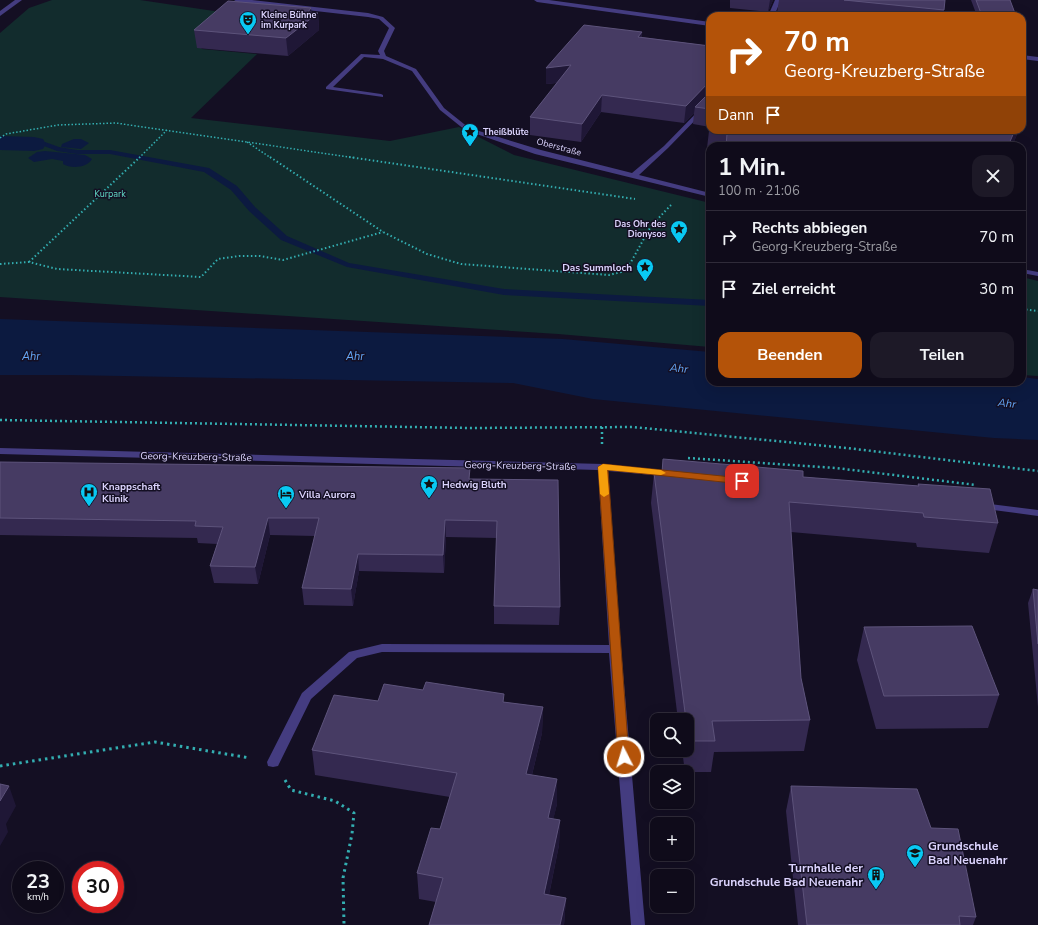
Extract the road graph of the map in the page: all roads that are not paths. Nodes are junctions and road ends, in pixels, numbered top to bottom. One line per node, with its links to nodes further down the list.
1 (19, 0): 6 (street)
2 (237, 0): 8 (street)
3 (537, 0): 7 (street)
4 (778, 0): 5 (street)
5 (773, 12)
6 (0, 14)
7 (706, 23)
8 (384, 57): 11 (street, Oberstraße); 13 (street, Oberstraße)
9 (1026, 58): 10 (street)
10 (1038, 59)
11 (381, 96)
12 (706, 105): 13 (street)
13 (633, 176): 14 (street, Oberstraße)
14 (706, 194)
15 (1026, 272): 16 (street)
16 (1038, 274)
17 (0, 451): 18 (street, Georg-Kreuzberg-Straße)
18 (603, 467): 19 (street, Georg-Kreuzberg-Straße); 22 (street)
19 (688, 475)
20 (968, 504): 21 (street)
21 (1038, 513)
22 (614, 650): 23 (street); 24 (street)
23 (273, 762)
24 (638, 925)

